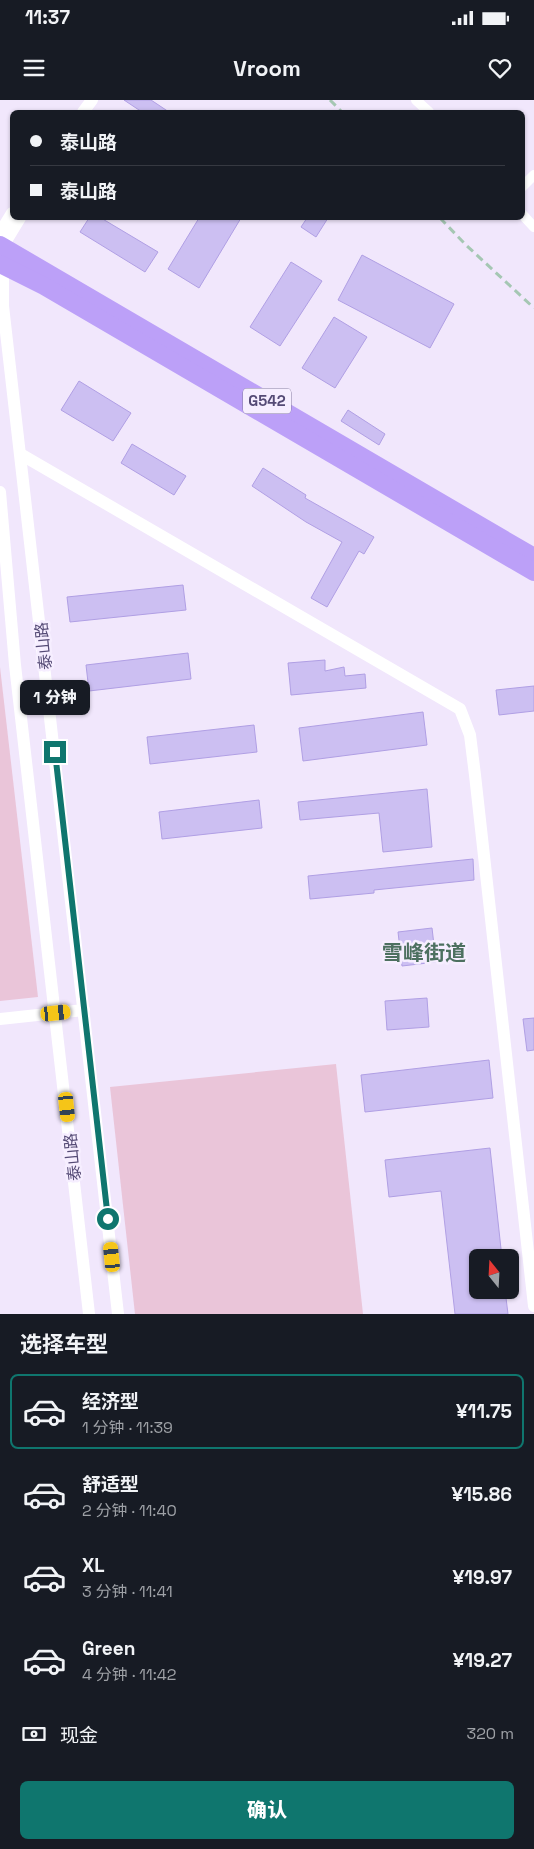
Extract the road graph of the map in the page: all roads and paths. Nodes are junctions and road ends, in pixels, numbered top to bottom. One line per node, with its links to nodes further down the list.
1 (416, 100): 2 (street)
2 (427, 110)
3 (525, 217): 6 (street)
4 (10, 218): 7 (street)
5 (18, 220): 7 (street)
6 (534, 227)
7 (1, 242): 8 (street, 泰山路); 11 (highway, G542)
8 (1, 265): 9 (street, 泰山路); 12 (highway, G542)
9 (22, 455): 13 (street, 泰山路); 16 (street)
10 (0, 492): 14 (street, 泰山路)
11 (534, 557)
12 (534, 572)
13 (84, 1010): 14 (street); 18 (street, 泰山路)
14 (56, 1013): 15 (street); 17 (street, 泰山路)
15 (0, 1019)
16 (534, 1306)
17 (90, 1314)
18 (118, 1314)

